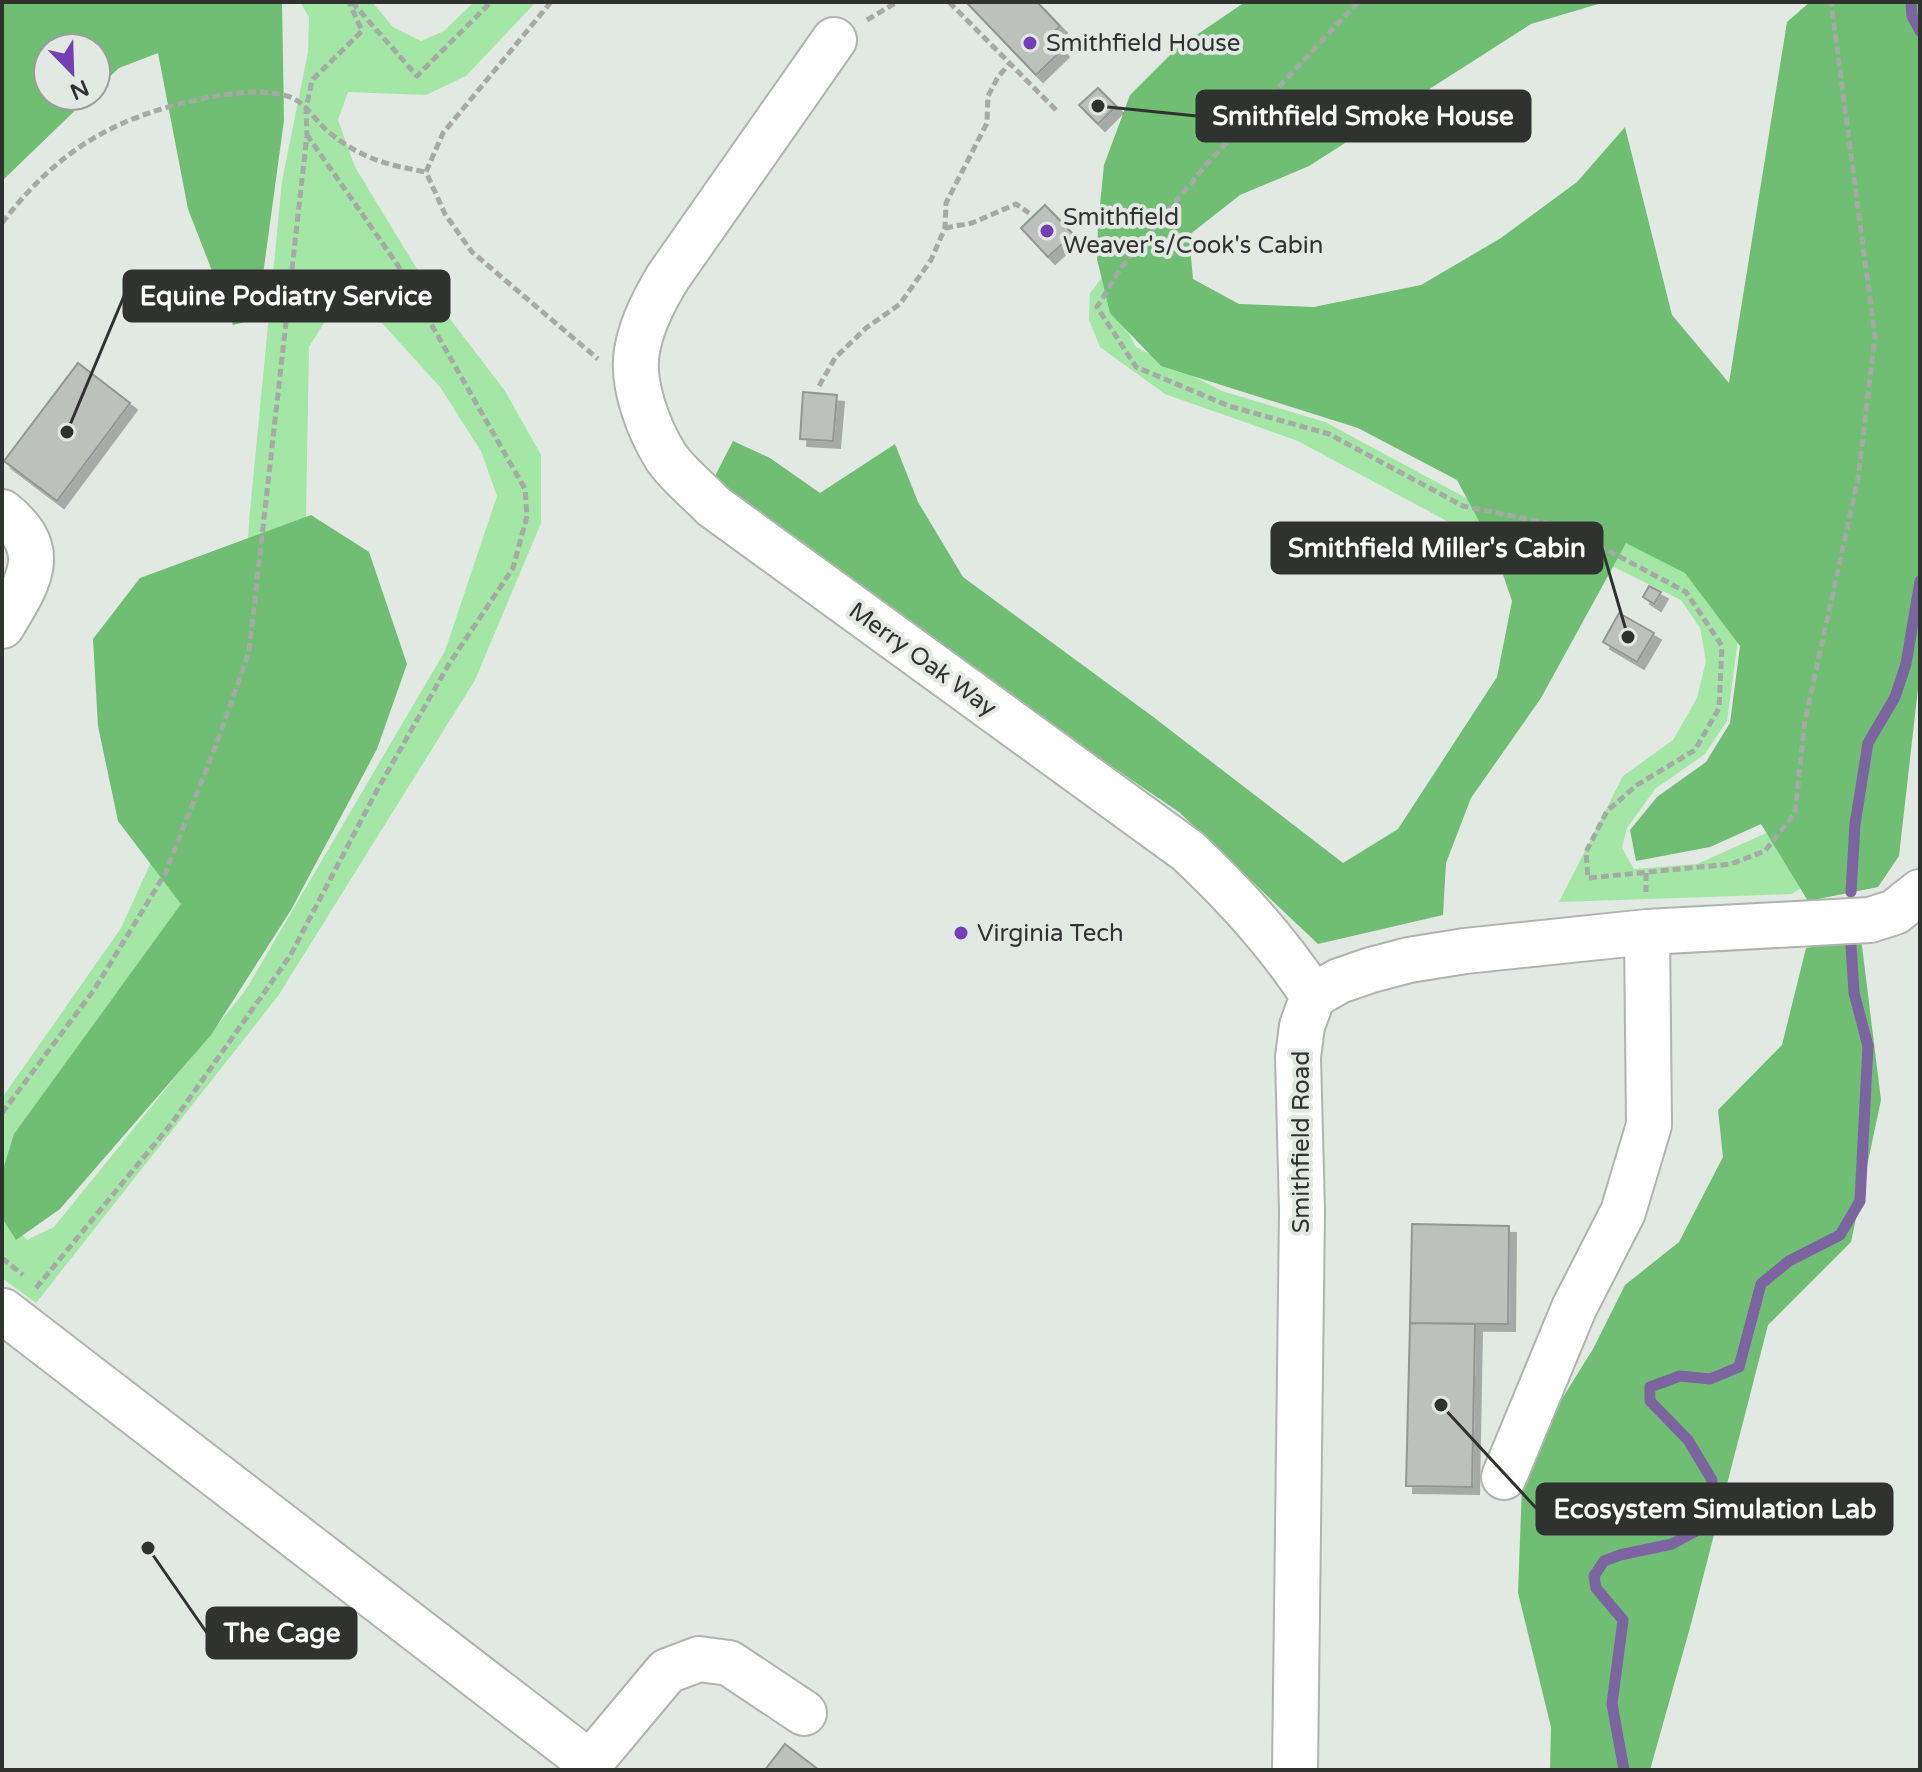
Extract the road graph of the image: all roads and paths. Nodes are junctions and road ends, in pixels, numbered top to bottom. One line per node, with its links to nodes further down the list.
1 (351, 2): 2 (path); 9 (path)
2 (491, 2)
3 (551, 2): 12 (path)
4 (949, 2): 8 (path)
5 (1358, 2): 6 (path)
6 (1831, 2)
7 (834, 40): 17 (street, Merry Oak Way)
8 (1010, 63): 10 (path); 15 (path)
9 (306, 109): 11 (path); 12 (path); 14 (path)
10 (1058, 112)
11 (307, 135): 23 (path); 25 (path)
12 (426, 172): 17 (path)
13 (1029, 213): 15 (path)
14 (2, 223)
15 (945, 228): 16 (path)
16 (819, 386)
17 (639, 394): 22 (street, Merry Oak Way)
18 (2, 512): 19 (street)
19 (2, 626)
20 (1918, 897): 21 (street)
21 (1647, 932): 22 (street); 27 (street)
22 (1313, 996): 30 (street, Smithfield Road)
23 (2, 1113)
24 (2, 1258): 25 (path)
25 (38, 1286): 26 (path)
26 (16, 1304): 29 (street)
27 (1504, 1477)
28 (804, 1713): 29 (street)
29 (587, 1766)
30 (1295, 1770)

